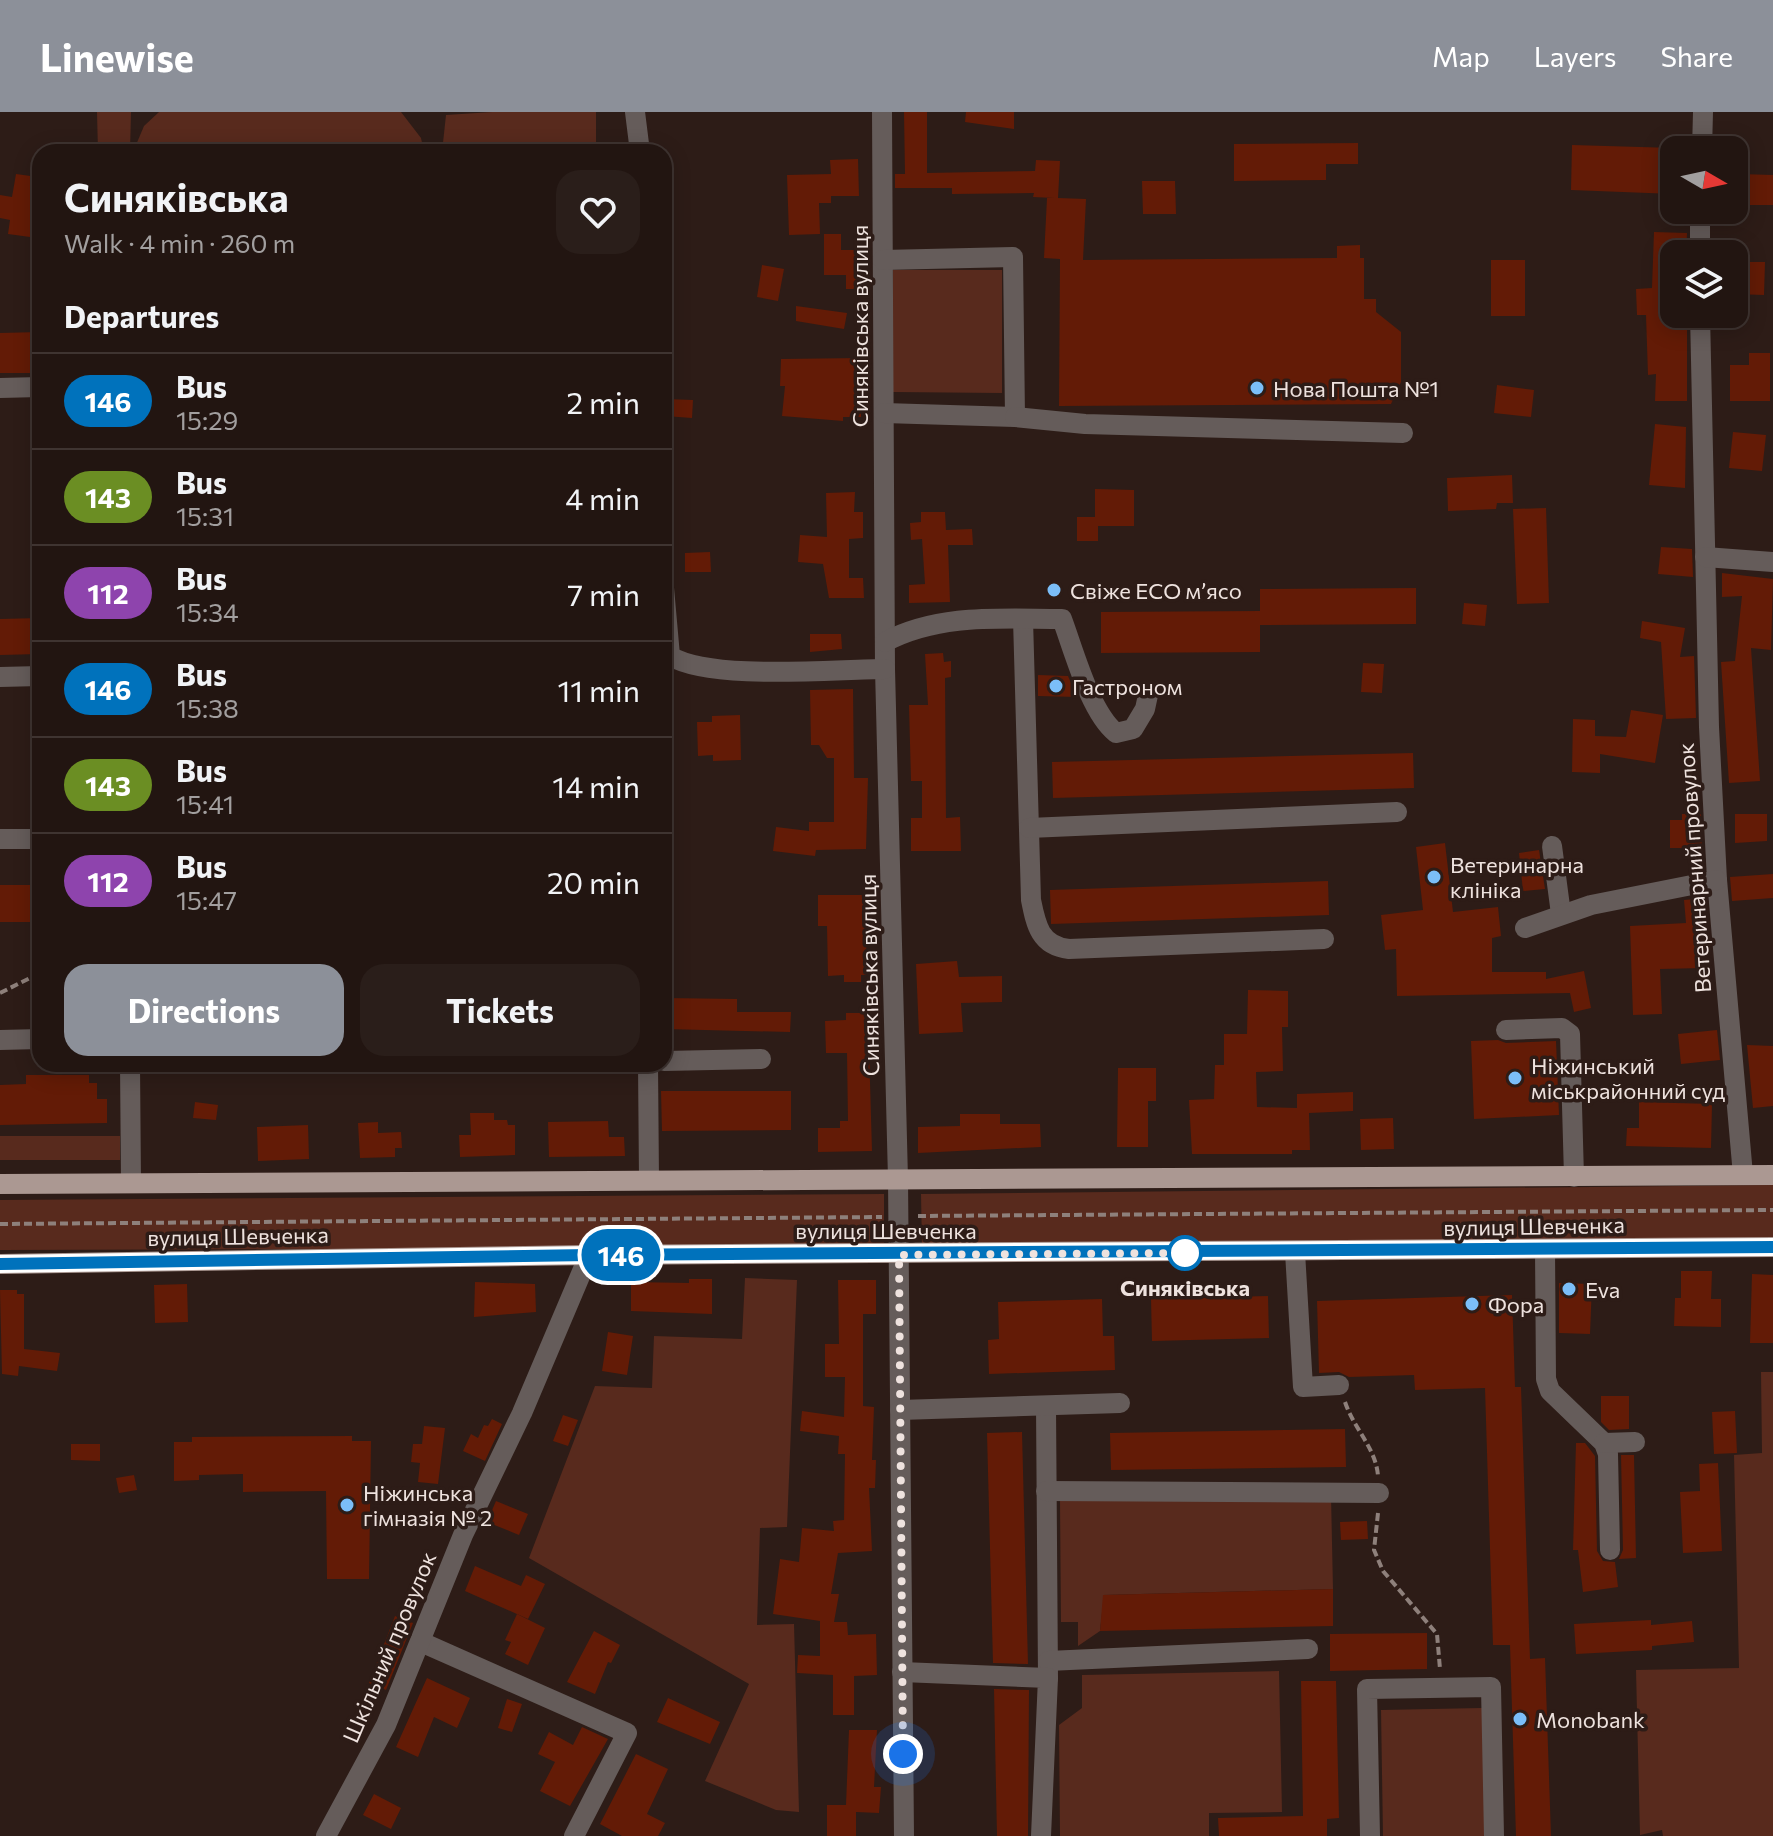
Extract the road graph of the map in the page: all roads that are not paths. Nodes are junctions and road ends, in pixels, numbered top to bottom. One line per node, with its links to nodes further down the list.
1 (635, 112): 5 (street)
2 (882, 112): 6 (street, Синяківська вулиця)
3 (1703, 112): 4 (street)
4 (1702, 136)
5 (639, 144)
6 (883, 260): 10 (street, Синяківська вулиця); 11 (street)
7 (1700, 328): 13 (street, Ветеринарний провулок)
8 (32, 387): 9 (street)
9 (0, 388)
10 (884, 413): 11 (street); 16 (street, Синяківська вулиця)
11 (1015, 417): 12 (street)
12 (1403, 433)
13 (1705, 557): 14 (street); 27 (street, Ветеринарний провулок)
14 (1773, 562)
15 (1023, 619): 16 (street); 21 (street); 23 (street)
16 (885, 642): 18 (street, Синяківська вулиця)
17 (672, 659): 18 (street)
18 (885, 669): 41 (street, Синяківська вулиця)
19 (32, 676): 20 (street)
20 (0, 677)
21 (1148, 695)
22 (1397, 812): 23 (street)
23 (1029, 828): 30 (street)
24 (0, 839): 25 (street)
25 (32, 839)
26 (1552, 846): 28 (street)
27 (1717, 880): 28 (street); 38 (street, Ветеринарний провулок)
28 (1561, 914): 29 (street)
29 (1525, 928)
30 (1324, 939)
31 (1506, 1030): 40 (street)
32 (32, 1039): 33 (street)
33 (0, 1040)
34 (761, 1059): 35 (street)
35 (672, 1061)
36 (130, 1072): 43 (street)
37 (648, 1072): 42 (street)
38 (1743, 1175): 39 (main road); 40 (main road)
39 (1773, 1175)
40 (1574, 1177): 41 (main road)
41 (898, 1179): 42 (main road); 49 (street, Синяківська вулиця)
42 (649, 1180): 43 (main road)
43 (131, 1183): 44 (main road)
44 (0, 1184)
45 (1773, 1247): 46 (main road, вулиця Шевченка)
46 (1545, 1250): 47 (main road, вулиця Шевченка); 56 (street)
47 (1295, 1252): 49 (main road, вулиця Шевченка); 51 (street)
48 (589, 1255): 49 (main road, вулиця Шевченка); 50 (main road, вулиця Шевченка); 60 (street, Шкільний провулок)
49 (899, 1255): 54 (street, Синяківська вулиця)
50 (0, 1264)
51 (1339, 1385)
52 (1120, 1403): 53 (street)
53 (1046, 1406): 54 (street); 57 (street)
54 (900, 1410): 63 (street, Синяківська вулиця)
55 (1635, 1442): 56 (street)
56 (1604, 1443): 59 (street)
57 (1046, 1491): 58 (street); 62 (street)
58 (1379, 1493)
59 (1610, 1550)
60 (421, 1642): 64 (street, Шкільний провулок); 65 (street)
61 (1308, 1649): 62 (street)
62 (1048, 1669): 63 (street); 67 (street)
63 (902, 1672): 66 (street, Синяківська вулиця)
64 (326, 1836)
65 (574, 1836)
66 (904, 1836)
67 (1041, 1836)
68 (1370, 1836): 69 (street)
69 (1494, 1836)

